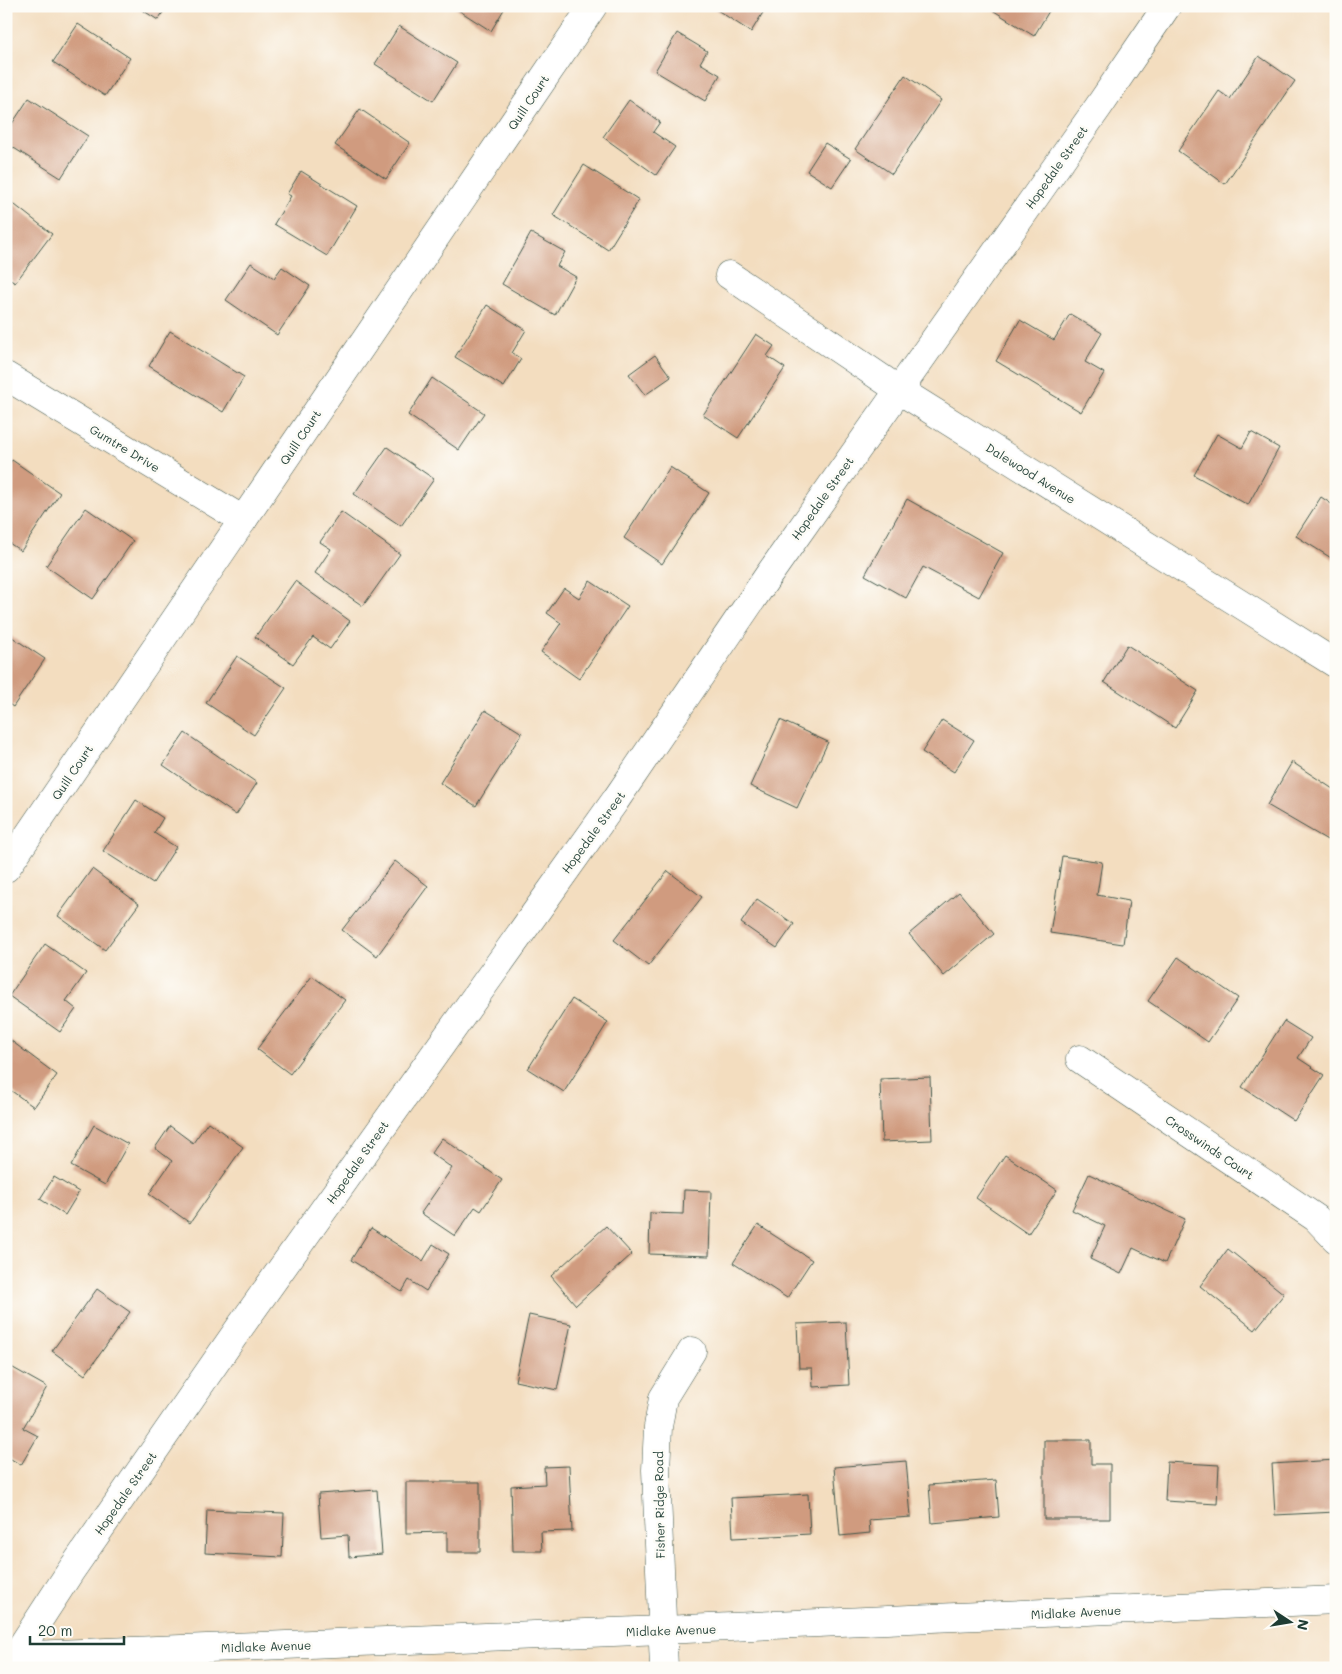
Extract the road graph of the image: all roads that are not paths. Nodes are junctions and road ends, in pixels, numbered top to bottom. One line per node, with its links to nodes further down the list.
1 (593, 6): 6 (street, Quill Court)
2 (1166, 6): 5 (street, Hopedale Street)
3 (729, 275): 5 (street, Dalewood Avenue)
4 (6, 376): 6 (street, Gumtre Drive)
5 (899, 390): 7 (street, Dalewood Avenue); 14 (street, Hopedale Street)
6 (244, 520): 8 (street, Quill Court)
7 (1336, 664)
8 (6, 868)
9 (1080, 1060): 10 (street, Crosswinds Court)
10 (1336, 1239)
11 (692, 1351): 13 (street, Fisher Ridge Road)
12 (1336, 1600): 13 (street, Midlake Avenue)
13 (663, 1630): 14 (street, Midlake Avenue); 15 (street, Fisher Ridge Road)
14 (11, 1656)
15 (664, 1668)

